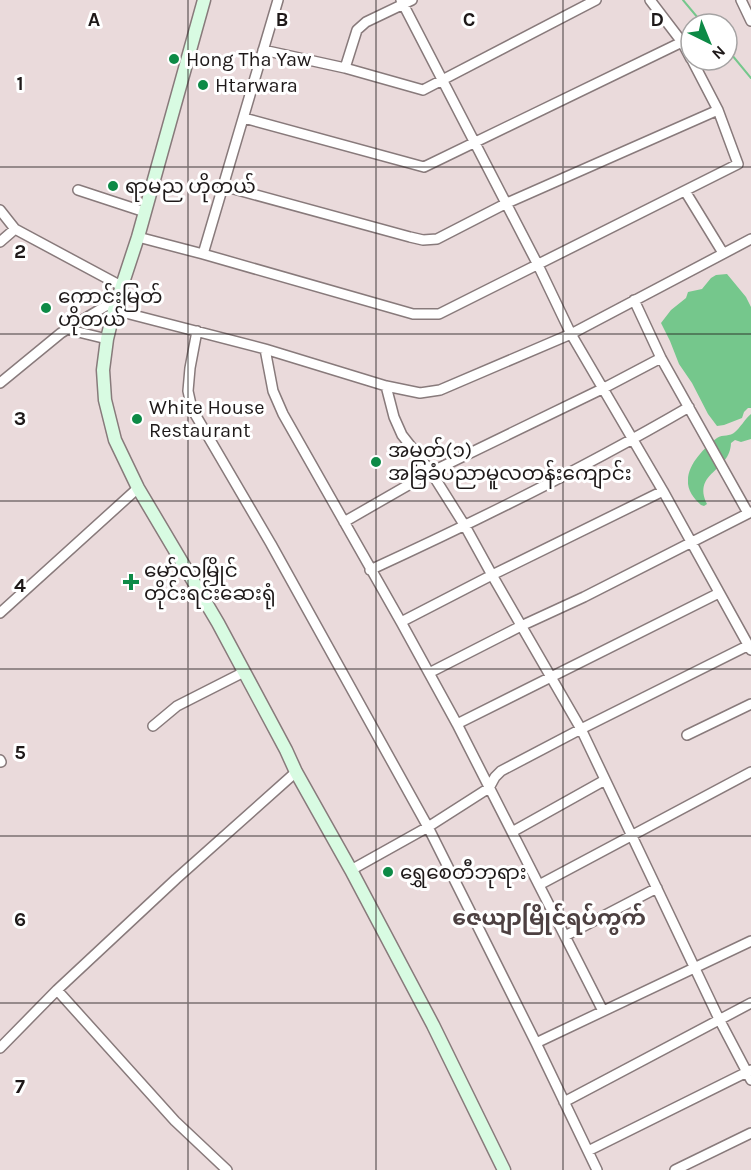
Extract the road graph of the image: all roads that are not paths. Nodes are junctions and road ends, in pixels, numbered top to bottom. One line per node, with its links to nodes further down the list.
1 (204, 0): 22 (main road)
2 (278, 0): 10 (street)
3 (596, 0): 13 (street)
4 (650, 0): 8 (street)
5 (741, 0): 7 (street)
6 (405, 2): 11 (street); 13 (street)
7 (751, 21)
8 (679, 38)
9 (679, 43): 16 (street)
10 (263, 50): 11 (street); 15 (street)
11 (345, 68): 13 (street)
12 (698, 72): 14 (street)
13 (442, 81): 16 (street)
14 (718, 110): 19 (street); 20 (street)
15 (244, 118): 16 (street); 17 (street)
16 (474, 142): 20 (street)
17 (223, 186): 20 (street); 28 (street)
18 (78, 190): 22 (street)
19 (685, 190): 27 (street); 29 (street)
20 (505, 204): 29 (street)
21 (0, 210): 23 (street)
22 (145, 212): 24 (main road)
23 (15, 229): 26 (street); 30 (street)
24 (138, 237): 28 (street); 30 (main road)
25 (751, 239): 27 (street)
26 (0, 242)
27 (723, 253): 31 (street)
28 (203, 254): 29 (street)
29 (538, 265): 35 (street)
30 (121, 292): 32 (main road); 33 (street)
31 (634, 300): 35 (street); 38 (street)
32 (114, 310): 34 (street); 36 (main road)
33 (66, 329): 36 (street); 39 (street)
34 (196, 331): 37 (street); 70 (street)
35 (571, 334): 40 (street); 41 (street)
36 (107, 339): 45 (main road)
37 (265, 349): 40 (street); 48 (street)
38 (661, 358): 41 (street); 42 (street)
39 (1, 380)
40 (386, 386): 44 (street)
41 (604, 388): 43 (street); 44 (street)
42 (689, 407): 43 (street); 47 (street)
43 (632, 440): 46 (street); 49 (street)
44 (431, 472): 48 (street); 49 (street)
45 (138, 488): 54 (street); 58 (main road)
46 (663, 491): 50 (street); 52 (street)
47 (749, 512): 50 (street)
48 (344, 522): 51 (street)
49 (465, 526): 51 (street); 52 (street)
50 (691, 542): 53 (street); 56 (street)
51 (370, 570): 55 (street)
52 (492, 575): 55 (street); 56 (street)
53 (719, 593): 57 (street); 60 (street)
54 (0, 613)
55 (401, 622): 59 (street)
56 (521, 626): 59 (street); 60 (street)
57 (750, 648): 64 (street)
58 (244, 672): 63 (street); 66 (main road)
59 (429, 673): 62 (street)
60 (551, 677): 62 (street); 64 (street)
61 (751, 704): 65 (street)
62 (457, 724): 69 (street)
63 (153, 726)
64 (581, 729): 68 (street); 69 (street)
65 (687, 735)
66 (296, 772): 73 (main road); 79 (street)
67 (751, 772): 72 (street)
68 (605, 780): 71 (street); 72 (street)
69 (489, 788): 70 (street); 71 (street)
70 (428, 827): 73 (street); 83 (street)
71 (512, 832): 74 (street)
72 (632, 835): 74 (street); 75 (street)
73 (351, 870): 90 (main road)
74 (539, 885): 76 (street)
75 (657, 888): 76 (street); 78 (street)
76 (565, 936): 81 (street)
77 (751, 941): 78 (street)
78 (694, 967): 81 (street); 82 (street)
79 (57, 990): 84 (street); 89 (street)
80 (751, 1003): 82 (street)
81 (603, 1011): 83 (street)
82 (719, 1019): 85 (street); 86 (street)
83 (536, 1043): 86 (street)
84 (0, 1048)
85 (750, 1074): 88 (street)
86 (564, 1102): 88 (street)
87 (751, 1133): 92 (street)
88 (588, 1150): 91 (street)
89 (227, 1170)
90 (504, 1170)
91 (597, 1170)
92 (675, 1170)

